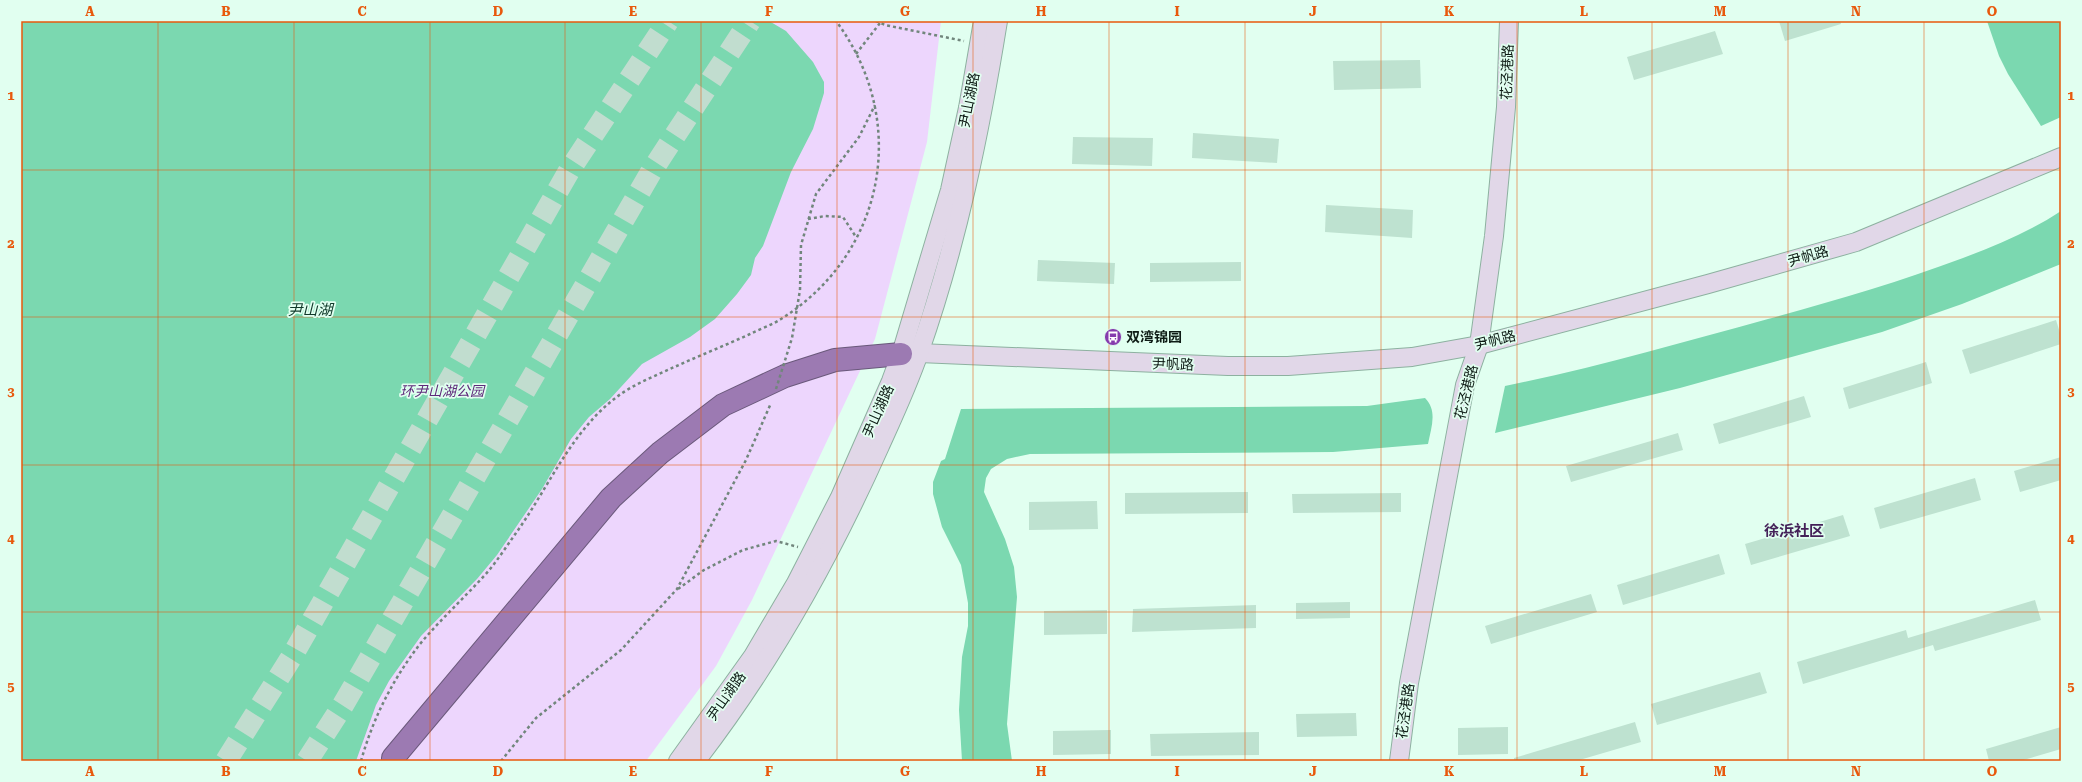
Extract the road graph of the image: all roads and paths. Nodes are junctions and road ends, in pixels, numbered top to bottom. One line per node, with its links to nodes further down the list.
1 (836, 21): 8 (path)
2 (876, 21): 6 (path)
3 (983, 21): 7 (street, 尹山湖路)
4 (998, 21): 14 (street, 尹山湖路)
5 (1509, 21): 13 (street, 花泾港路)
6 (880, 23): 7 (path); 8 (path)
7 (979, 44): 14 (street, 尹山湖路)
8 (856, 54): 9 (path)
9 (875, 105): 11 (path); 12 (path)
10 (2057, 158): 13 (street, 尹帆路)
11 (808, 219): 12 (path); 16 (path, bridge)
12 (856, 237): 18 (path)
13 (1479, 345): 14 (street, 尹帆路); 22 (street, 花泾港路)
14 (910, 354): 15 (street, 尹山湖路); 17 (highway); 21 (street, 尹山湖路)
15 (812, 551): 16 (path); 20 (street, 尹山湖路)
16 (677, 589): 19 (path)
17 (393, 758)
18 (362, 761)
19 (501, 761)
20 (678, 761)
21 (696, 761)
22 (1398, 761)

